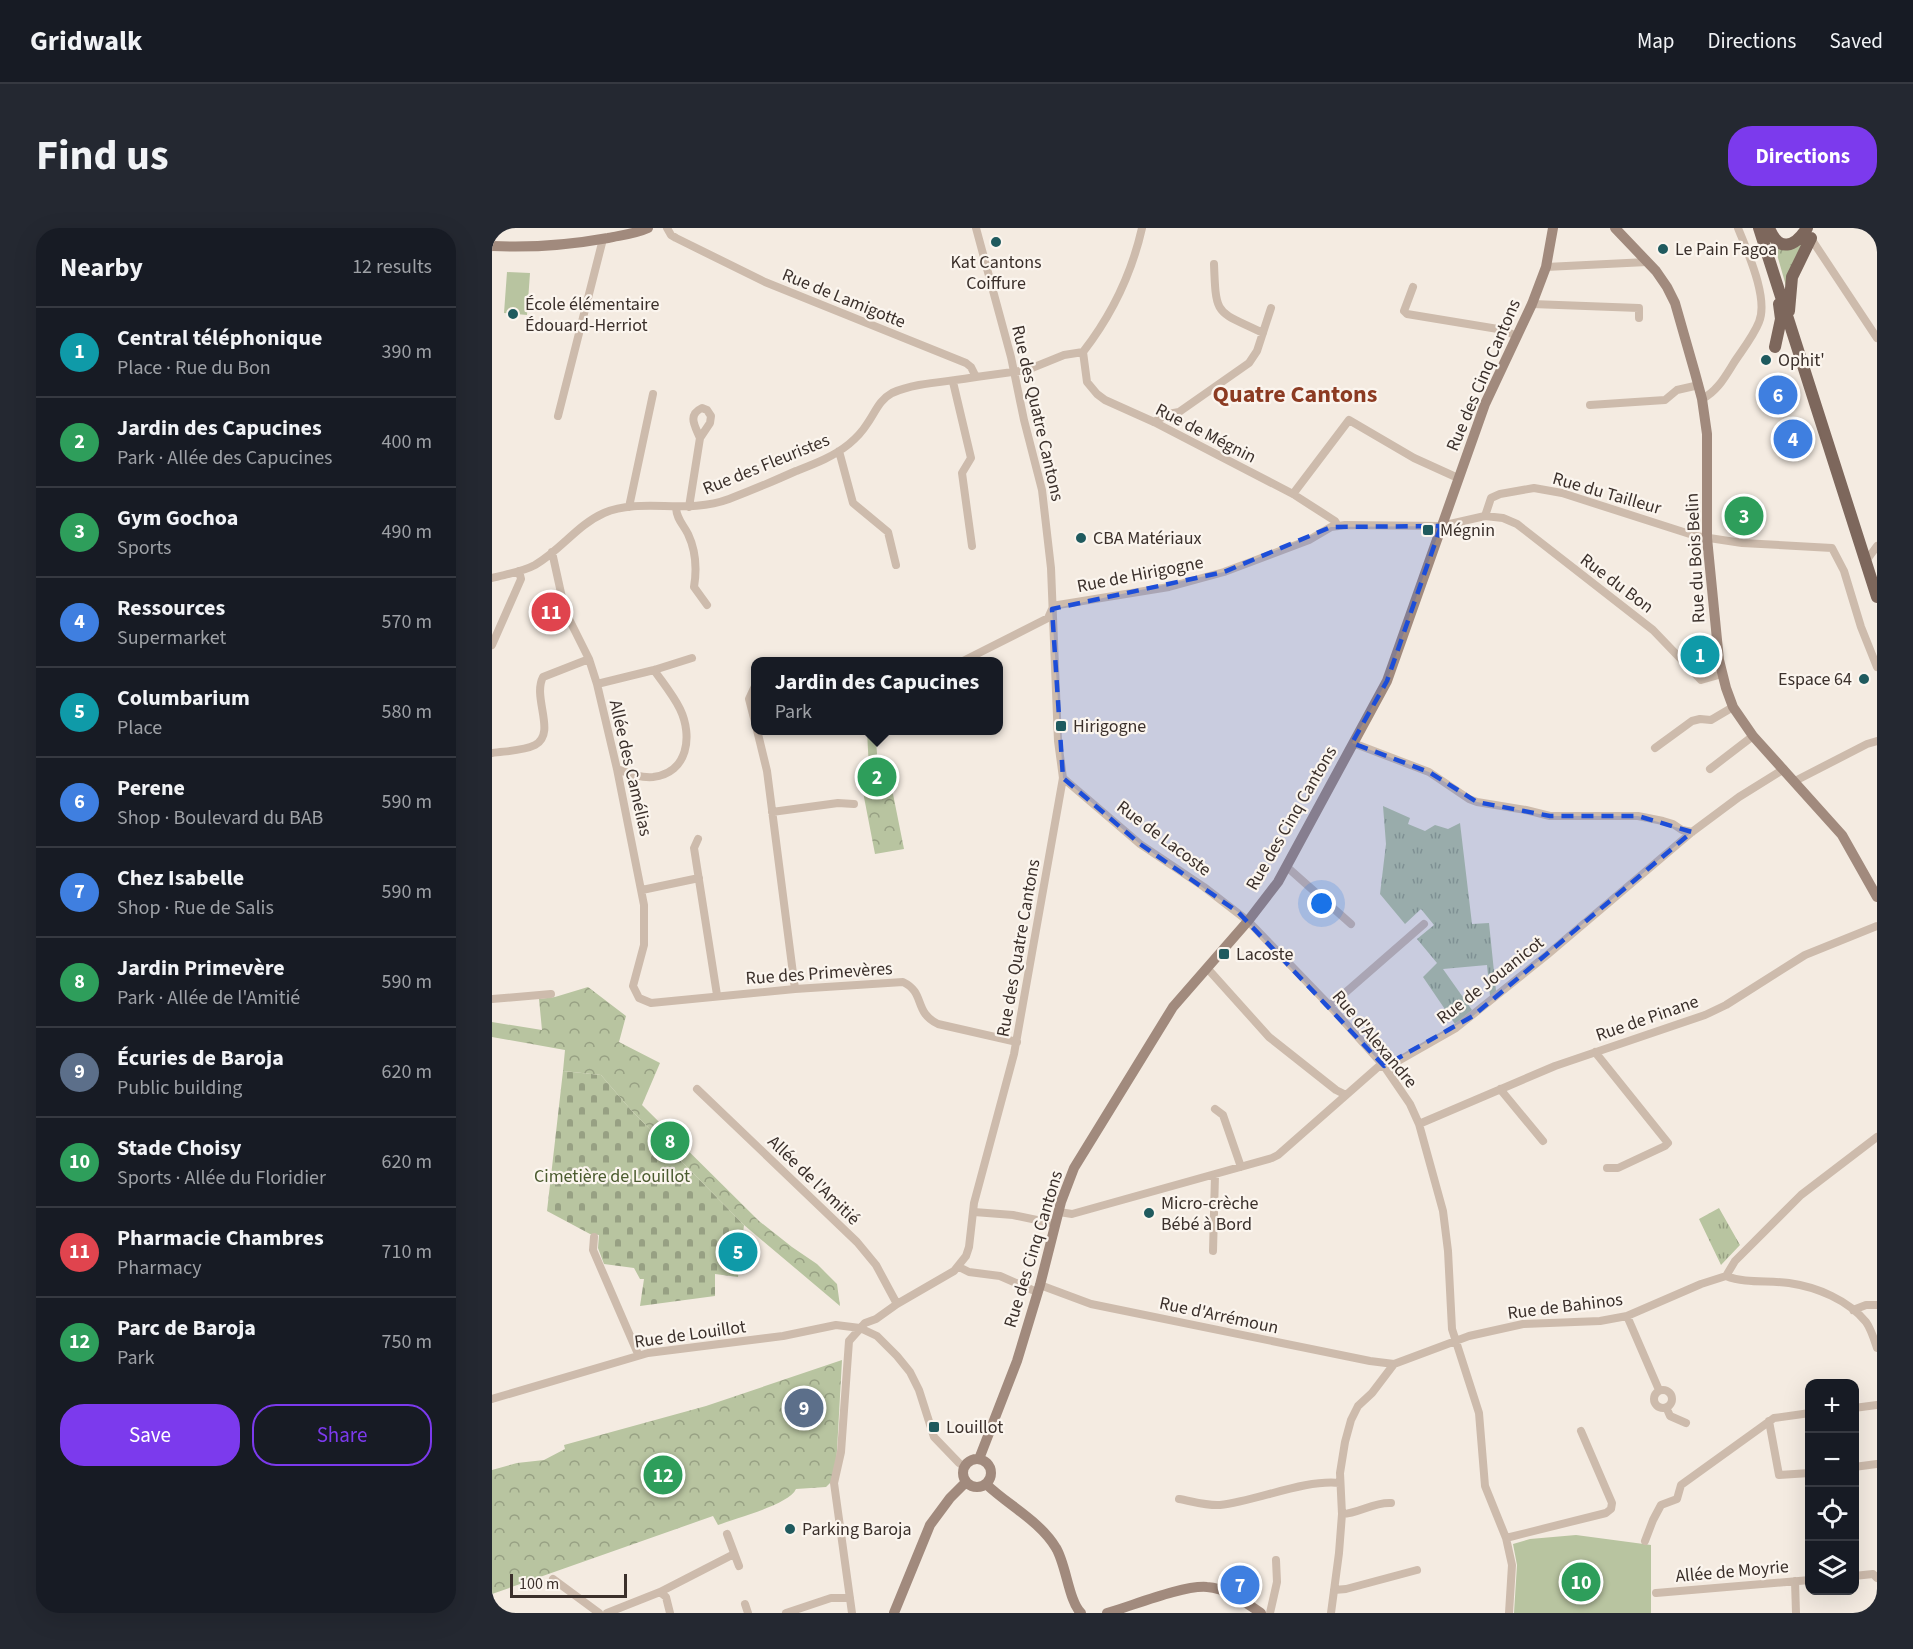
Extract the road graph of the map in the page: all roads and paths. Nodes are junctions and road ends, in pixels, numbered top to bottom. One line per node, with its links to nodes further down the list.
1 (648, 228): 11 (street)
2 (667, 228): 28 (street, Rue de Lamigotte)
3 (975, 228): 27 (street, Rue des Quatre Cantons)
4 (1142, 228): 26 (street)
5 (1553, 228): 15 (street, Rue des Cinq Cantons)
6 (1615, 228): 13 (street, Rue du Bois Belin)
7 (1738, 228): 32 (street)
8 (1759, 228): 16 (main road)
9 (1769, 228): 10 (main road)
10 (1810, 231): 21 (main road); 24 (street)
11 (603, 239): 12 (street); 34 (street)
12 (492, 246)
13 (1647, 262): 15 (street); 30 (street, Rue du Bois Belin)
14 (1214, 264): 22 (street)
15 (1546, 267): 18 (street, Rue des Cinq Cantons)
16 (1775, 276): 21 (main road); 25 (main road)
17 (1413, 287): 23 (street)
18 (1532, 304): 20 (street); 23 (street, Rue des Cinq Cantons)
19 (1271, 308): 22 (street)
20 (1639, 318)
21 (1790, 321): 48 (main road)
22 (1263, 333): 35 (street)
23 (1516, 336): 38 (street, Rue des Cinq Cantons)
24 (1877, 338)
25 (1775, 347)
26 (1083, 352): 27 (street); 35 (street, Rue de Mégnin)
27 (1015, 370): 28 (street); 55 (street, Rue des Quatre Cantons)
28 (976, 376): 29 (street, Rue des Fleuristes)
29 (953, 382): 37 (street, Rue des Fleuristes); 47 (street)
30 (1699, 386): 32 (street, Rue du Bois Belin); 33 (street)
31 (653, 394): 40 (street)
32 (1702, 399): 46 (street, Rue du Bois Belin)
33 (1590, 405)
34 (558, 416)
35 (1154, 422): 39 (street, Rue de Mégnin)
36 (700, 438): 41 (street)
37 (839, 451): 41 (street, Rue des Fleuristes); 50 (street)
38 (1458, 478): 39 (street); 45 (street, Rue des Cinq Cantons)
39 (1293, 494): 44 (street, Rue de Mégnin)
40 (629, 507): 42 (street, Rue des Fleuristes); 49 (street, Rue des Fleuristes)
41 (689, 507): 42 (street, Rue des Fleuristes)
42 (676, 508): 54 (street)
43 (1485, 516): 45 (street); 46 (street, Rue du Tailleur); 62 (street, Rue du Bon)
44 (1338, 526): 45 (street, Rue de Hirigogne); 55 (street, Rue de Hirigogne)
45 (1441, 526): 68 (street, Rue des Cinq Cantons)
46 (1707, 538): 60 (street); 62 (street, Rue du Bois Belin)
47 (972, 546)
48 (1869, 547): 53 (main road)
49 (552, 552): 51 (street, Rue des Fleuristes); 59 (street, Allée des Camélias)
50 (896, 566)
51 (519, 572): 52 (street, Rue des Fleuristes); 56 (street)
52 (492, 578)
53 (1877, 597)
54 (707, 605)
55 (1052, 609): 57 (street, Rue de Hirigogne); 74 (street, Rue des Quatre Cantons)
56 (492, 645)
57 (971, 657)
58 (692, 658): 61 (street)
59 (589, 659): 63 (street, Allée des Camélias); 70 (street)
60 (1877, 667)
61 (654, 670): 63 (street); 71 (street)
62 (1722, 674): 64 (street, Rue du Bois Belin)
63 (597, 684): 71 (street, Allée des Camélias)
64 (1733, 707): 66 (street, Rue du Bois Belin); 69 (street)
65 (758, 735): 77 (street)
66 (1754, 736): 72 (street); 73 (street, Rue du Bois Belin)
67 (1877, 741): 75 (street)
68 (1353, 743): 78 (street); 80 (street, Rue des Cinq Cantons)
69 (1655, 748)
70 (492, 753)
71 (617, 769): 82 (street, Allée des Camélias)
72 (1710, 769)
73 (1784, 769): 75 (street, Rue du Bois Belin); 78 (street, Rue de Jouanicot)
74 (1063, 778): 84 (street, Rue de Lacoste); 95 (street, Rue des Quatre Cantons)
75 (1795, 781): 83 (street, Rue du Bois Belin)
76 (855, 804): 77 (street)
77 (772, 812): 89 (street)
78 (1692, 832): 97 (street, Rue de Jouanicot)
79 (698, 839): 81 (street)
80 (1287, 867): 84 (street, Rue des Cinq Cantons); 85 (street)
81 (699, 878): 82 (street); 91 (street)
82 (642, 890): 92 (street, Allée des Camélias)
83 (1877, 897)
84 (1248, 921): 88 (street, Rue des Cinq Cantons); 94 (street, Rue d'Alexandre)
85 (1352, 924)
86 (1424, 924): 94 (street)
87 (1877, 926): 96 (street, Rue de Pinane)
88 (1207, 968): 100 (street); 109 (street, Rue des Cinq Cantons)
89 (795, 988): 91 (street, Rue des Primevères); 95 (street, Rue des Primevères)
90 (551, 994): 93 (street)
91 (717, 995): 92 (street, Rue des Primevères)
92 (637, 996)
93 (492, 999)
94 (1330, 1006): 97 (street, Rue d'Alexandre)
95 (1017, 1042): 108 (street, Rue des Quatre Cantons)
96 (1595, 1052): 99 (street, Rue de Pinane); 106 (street)
97 (1384, 1066): 100 (street, Rue de Jouanicot); 102 (street, Rue d'Alexandre)
98 (697, 1089): 116 (street, Allée de l'Amitié)
99 (1500, 1089): 102 (street, Rue de Pinane); 104 (street)
100 (1346, 1095): 105 (street, Rue de Jouanicot)
101 (1215, 1109): 105 (street)
102 (1419, 1124): 121 (street, Rue d'Alexandre)
103 (1877, 1137): 114 (street)
104 (1543, 1141)
105 (1241, 1167): 107 (street, Rue de Jouanicot)
106 (1607, 1168)
107 (1215, 1175): 109 (street, Rue de Jouanicot); 112 (street)
108 (974, 1212): 110 (street); 113 (street, Rue des Quatre Cantons)
109 (1059, 1212): 110 (street, Rue des Cinq Cantons)
110 (1056, 1224): 115 (street, Rue des Cinq Cantons)
111 (594, 1237): 123 (street)
112 (1213, 1251)
113 (959, 1267): 115 (street, Rue d'Arrémoun); 116 (street)
114 (1725, 1276): 118 (street); 119 (street, Rue de Bahinos)
115 (1039, 1289): 124 (street, Rue d'Arrémoun); 134 (street, Rue des Cinq Cantons)
116 (897, 1304): 120 (street)
117 (1877, 1305): 118 (street)
118 (1853, 1310): 122 (street)
119 (1627, 1316): 121 (street, Rue de Bahinos); 125 (street)
120 (860, 1328): 123 (street, Rue de Louillot); 137 (street); 160 (street)
121 (1455, 1341): 124 (street, Rue de Bahinos); 146 (street, Rue d'Alexandre)
122 (1877, 1347)
123 (638, 1354): 126 (street, Rue de Louillot)
124 (1394, 1364): 140 (street)
125 (1659, 1390): 128 (street); 128 (street)
126 (492, 1399)
127 (1877, 1406): 129 (street)
128 (1667, 1408): 132 (street)
129 (1859, 1408)
130 (1805, 1414): 131 (street)
131 (1769, 1421): 138 (street); 147 (street)
132 (1686, 1424)
133 (1581, 1431): 146 (street)
134 (979, 1459): 137 (street); 141 (street)
135 (1877, 1464): 136 (street)
136 (1859, 1466)
137 (965, 1467): 139 (street)
138 (1805, 1473)
139 (966, 1482): 141 (street); 168 (street)
140 (1340, 1483): 142 (street); 144 (street)
141 (986, 1485): 169 (street)
142 (1179, 1499)
143 (1391, 1503): 144 (street)
144 (1342, 1514): 157 (street)
145 (727, 1534): 148 (street)
146 (1506, 1538): 174 (street, Rue d'Alexandre)
147 (1645, 1541)
148 (735, 1554): 150 (street); 158 (street)
149 (1276, 1560): 172 (street)
150 (739, 1566)
151 (1417, 1570): 157 (street)
152 (1859, 1575): 153 (street)
153 (1876, 1577)
154 (553, 1579): 162 (street)
155 (1805, 1580): 156 (street, Allée de Moyrie)
156 (1795, 1581): 159 (street, Allée de Moyrie); 175 (street)
157 (1334, 1590): 173 (street)
158 (660, 1592): 163 (street); 164 (street)
159 (1656, 1593)
160 (850, 1598): 166 (street); 167 (street)
161 (745, 1604): 165 (street)
162 (599, 1613)
163 (607, 1613)
164 (670, 1613)
165 (748, 1613)
166 (786, 1613)
167 (852, 1613)
168 (894, 1613)
169 (1081, 1613)
170 (1107, 1613): 171 (street)
171 (1261, 1613)
172 (1270, 1613)
173 (1331, 1613)
174 (1509, 1613)
175 (1796, 1613)

